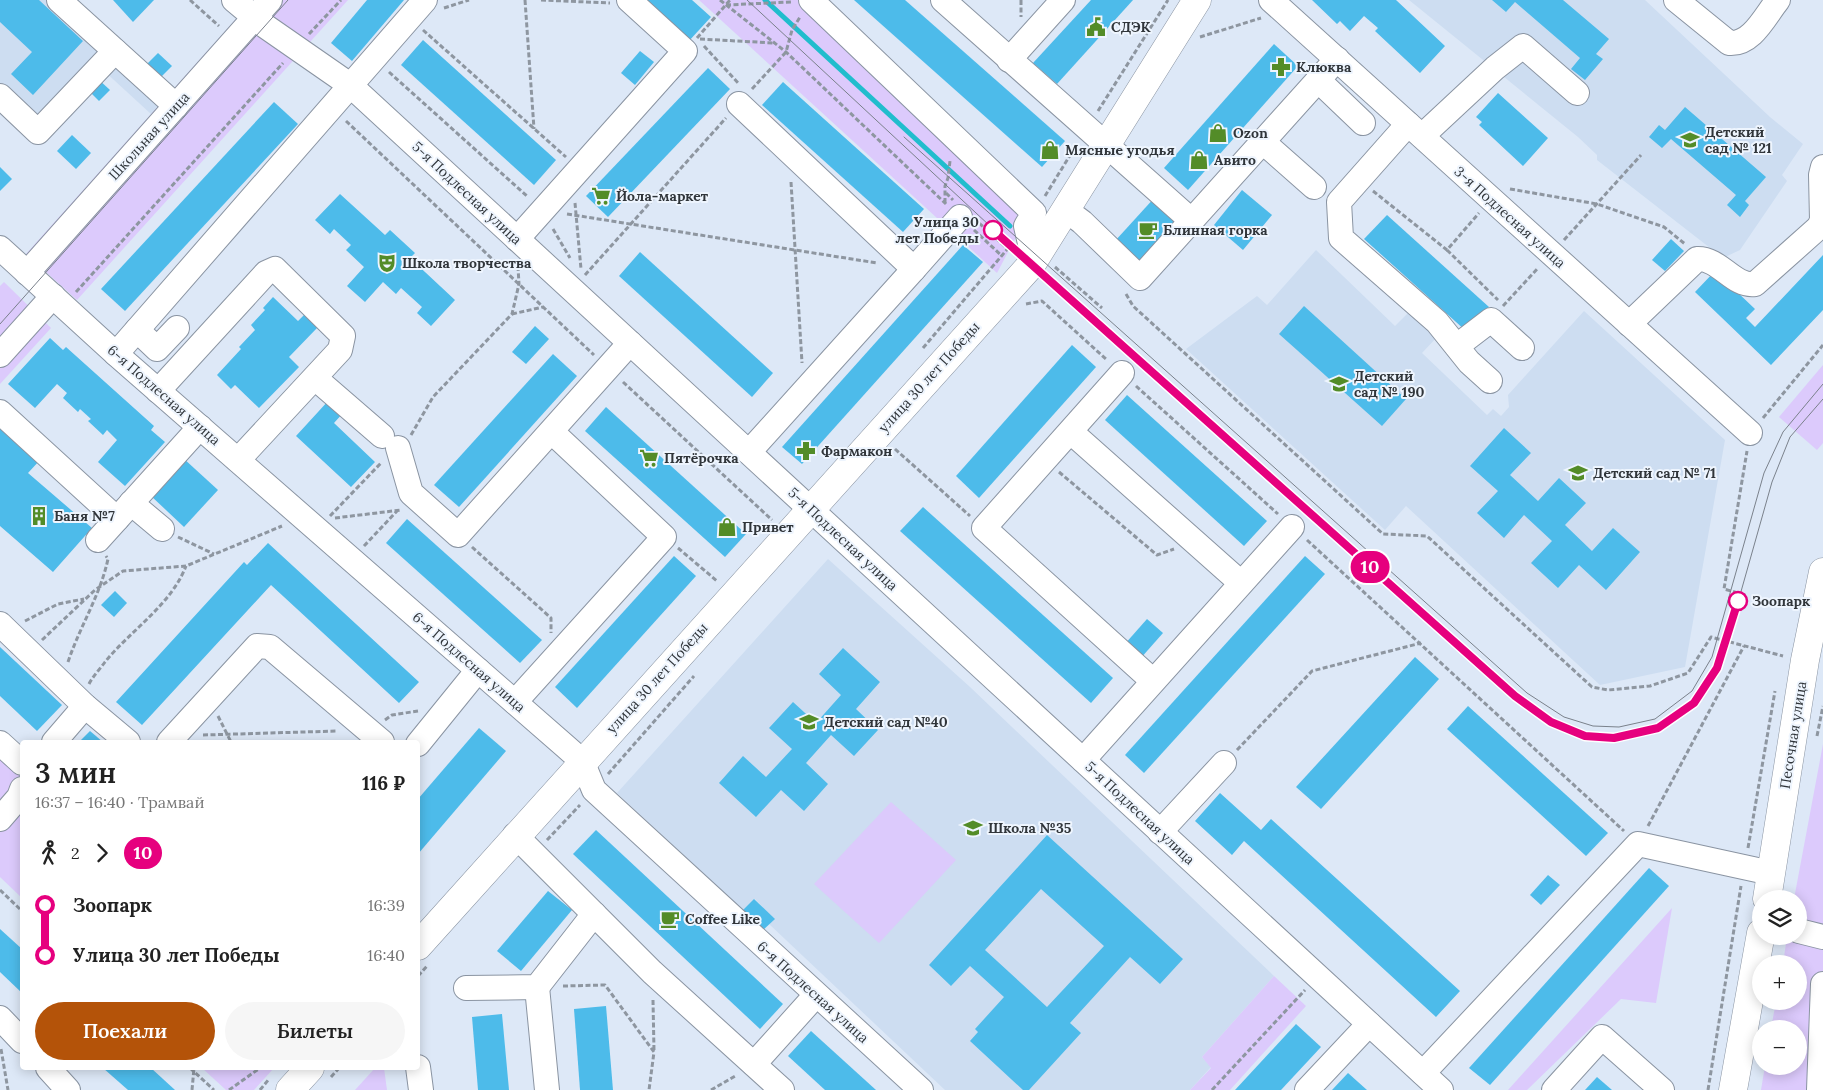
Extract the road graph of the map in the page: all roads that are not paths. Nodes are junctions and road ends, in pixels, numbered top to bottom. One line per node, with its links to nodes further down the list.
1 (59, 0): 13 (street)
2 (234, 0): 11 (street, 5-я Подлесная улица)
3 (425, 0): 17 (street)
4 (943, 0): 15 (street)
5 (1063, 0): 15 (street)
6 (1197, 0): 24 (main road, улица 30 лет Победы)
7 (1676, 0): 8 (street)
8 (1778, 0)
9 (810, 1): 33 (street)
10 (631, 2): 31 (street)
11 (262, 9): 17 (street, 5-я Подлесная улица); 21 (street, Школьная улица)
12 (1267, 9): 14 (street, 3-я Подлесная улица)
13 (114, 50): 19 (street); 21 (street)
14 (1337, 59): 16 (street); 23 (street, 3-я Подлесная улица)
15 (1010, 60): 24 (street)
16 (1318, 80): 22 (street); 25 (street)
17 (350, 85): 31 (street, 5-я Подлесная улица); 39 (street)
18 (1577, 93): 23 (street)
19 (0, 96)
20 (743, 99): 34 (street)
21 (176, 106): 35 (street, Школьная улица)
22 (1363, 123)
23 (1415, 130): 37 (street, 3-я Подлесная улица); 41 (street)
24 (1096, 138): 29 (main road, улица 30 лет Победы); 30 (street)
25 (1263, 142): 27 (street); 30 (street)
26 (1823, 167): 37 (street)
27 (1314, 187)
28 (953, 210): 34 (street)
29 (1066, 210): 30 (street); 33 (main road, улица 30 лет Победы)
30 (1192, 221)
31 (517, 239): 40 (street, 5-я Подлесная улица)
32 (0, 248): 35 (street, 6-я Подлесная улица)
33 (1043, 265): 56 (main road, улица 30 лет Победы)
34 (914, 269): 54 (street)
35 (28, 273): 36 (street, 6-я Подлесная улица)
36 (58, 301): 43 (street, 6-я Подлесная улица); 44 (street)
37 (1630, 324): 53 (street, 3-я Подлесная улица)
38 (177, 328): 39 (street)
39 (137, 330): 43 (street)
40 (630, 343): 51 (street); 54 (street, 5-я Подлесная улица)
41 (1457, 346): 42 (street); 47 (street)
42 (1522, 348)
43 (116, 354): 48 (street, 6-я Подлесная улица)
44 (0, 356)
45 (1122, 373): 52 (street)
46 (315, 378): 48 (street); 51 (street); 55 (street)
47 (1490, 381)
48 (158, 391): 50 (street, 6-я Подлесная улица)
49 (0, 412): 57 (street)
50 (200, 427): 55 (street, 6-я Подлесная улица); 57 (street)
51 (552, 432): 66 (street)
52 (1071, 432): 62 (street); 65 (street)
53 (1750, 433)
54 (749, 452): 56 (street, 5-я Подлесная улица)
55 (238, 460): 64 (street, 6-я Подлесная улица)
56 (810, 509): 74 (street, 5-я Подлесная улица); 75 (main road, улица 30 лет Победы)
57 (124, 511): 59 (street); 60 (street)
58 (1292, 527): 62 (street)
59 (162, 529)
60 (98, 540)
61 (1823, 572): 82 (main road, Песочная улица)
62 (1241, 583): 65 (street)
63 (3, 627): 67 (street)
64 (478, 670): 66 (street, 6-я Подлесная улица); 72 (street)
65 (1153, 681): 74 (street)
66 (515, 702): 75 (street, 6-я Подлесная улица)
67 (85, 706): 70 (street); 71 (street)
68 (375, 736): 69 (street)
69 (172, 739)
70 (56, 740)
71 (126, 740)
72 (420, 741)
73 (0, 743): 76 (street)
74 (1083, 760): 80 (street, 5-я Подлесная улица)
75 (582, 761): 81 (main road, улица 30 лет Победы); 91 (street, 6-я Подлесная улица)
76 (20, 762)
77 (1224, 763): 80 (street)
78 (20, 797): 79 (street)
79 (0, 819)
80 (1160, 832): 93 (street, 5-я Подлесная улица)
81 (515, 835): 83 (street); 86 (main road, улица 30 лет Победы)
82 (1769, 886): 99 (street)
83 (594, 914): 89 (street); 95 (street)
84 (1807, 933): 85 (street)
85 (1823, 937)
86 (420, 944)
87 (1759, 945): 110 (main road)
88 (1823, 984): 111 (street)
89 (537, 987): 90 (street); 103 (street)
90 (466, 988)
91 (816, 995): 95 (street); 105 (street, 6-я Подлесная улица)
92 (0, 1018): 94 (street)
93 (1368, 1024): 99 (street, 5-я Подлесная улица); 106 (street)
94 (20, 1039)
95 (754, 1064): 104 (street)
96 (50, 1070): 100 (street)
97 (308, 1070): 101 (main road)
98 (418, 1070): 102 (street)
99 (1423, 1073): 107 (street, 5-я Подлесная улица)
100 (68, 1090)
101 (290, 1090)
102 (421, 1090)
103 (547, 1090)
104 (782, 1090)
105 (921, 1090)
106 (1307, 1090)
107 (1441, 1090)
108 (1554, 1090): 109 (street)
109 (1662, 1090)
110 (1734, 1090)
111 (1819, 1090)

